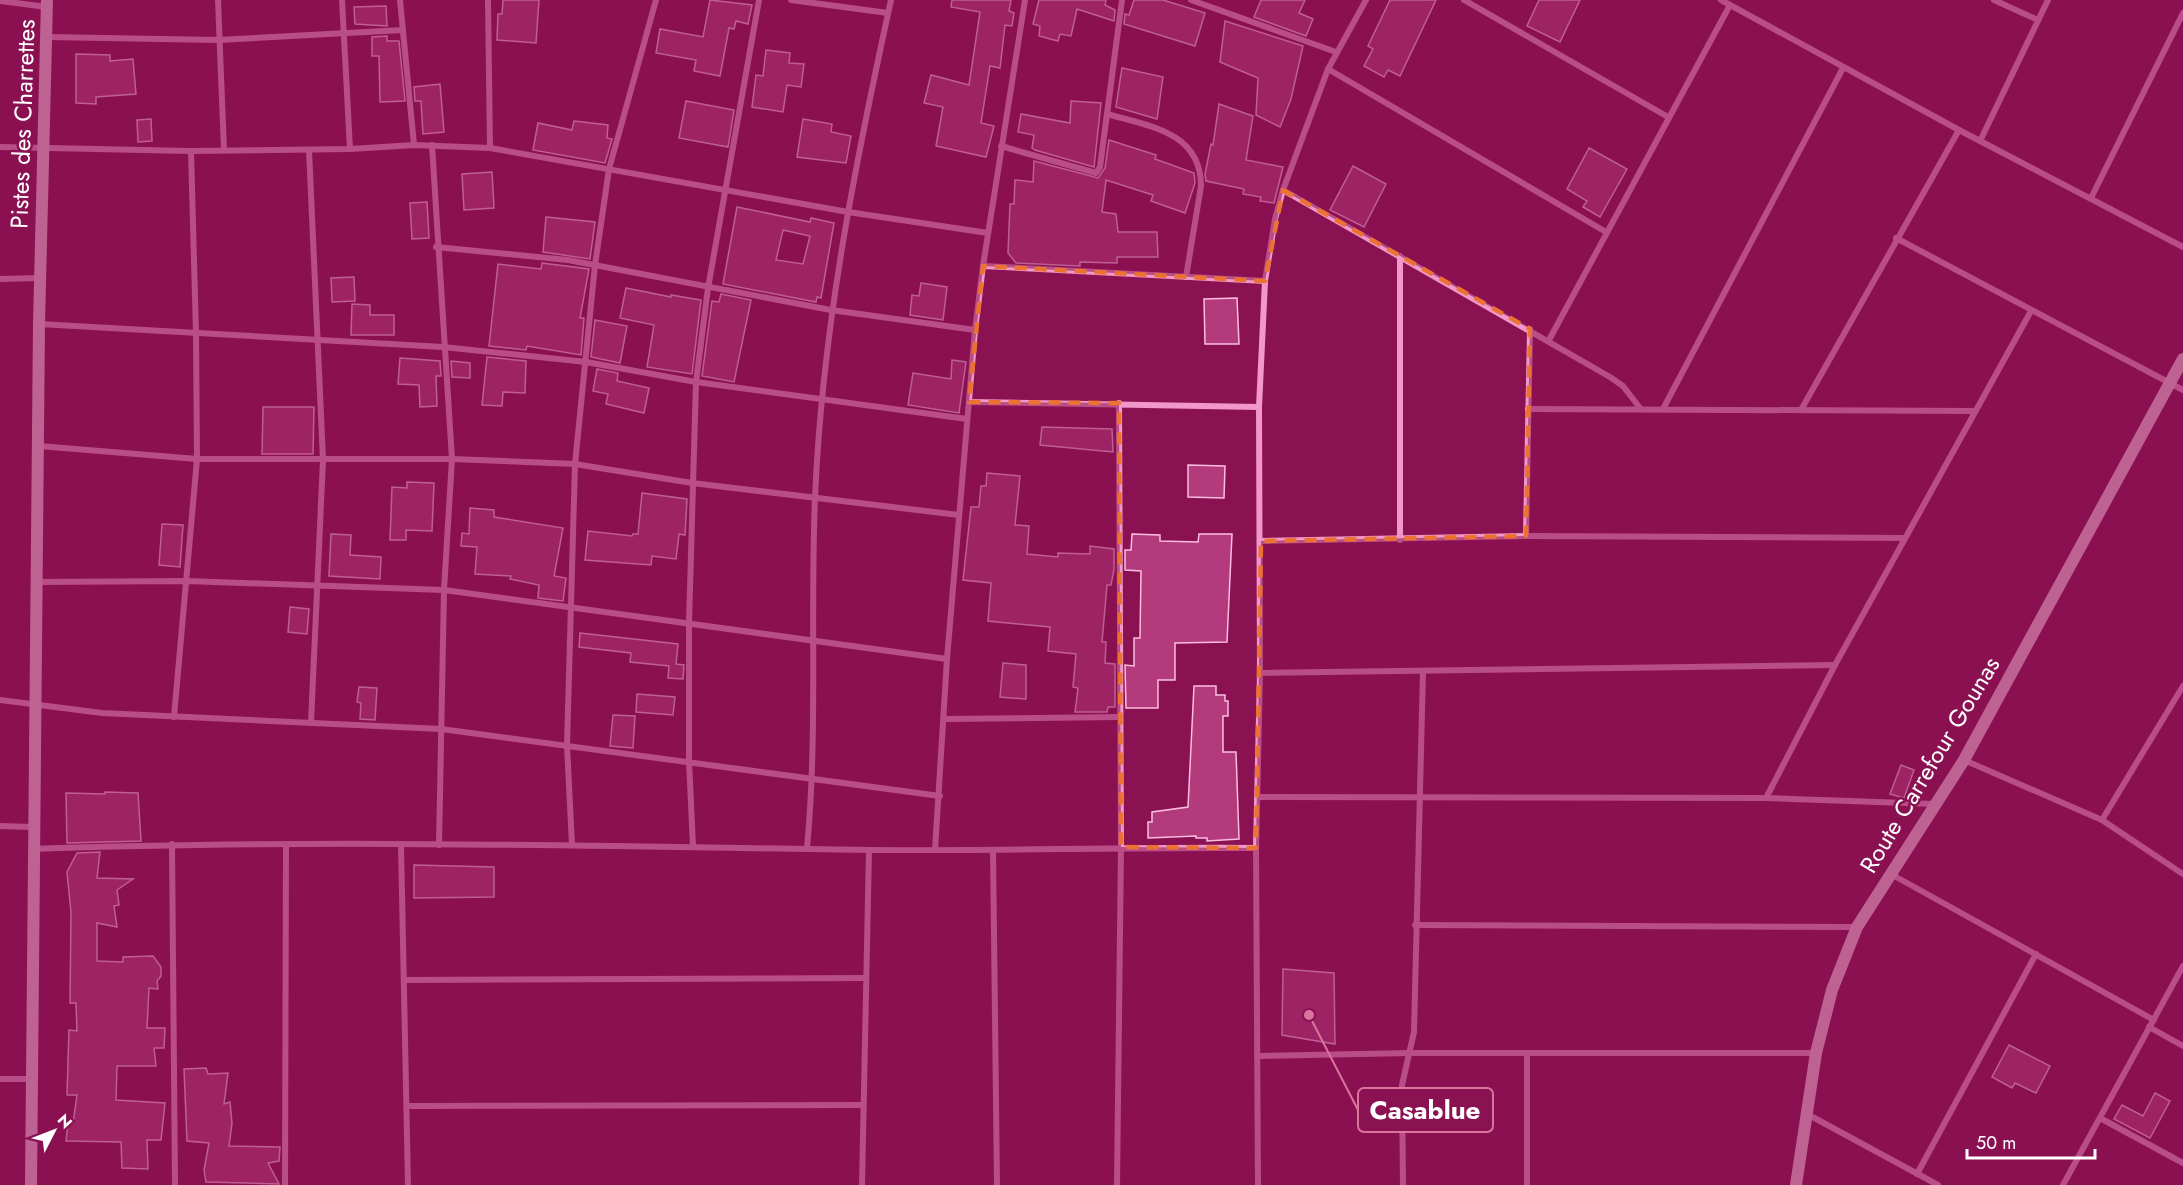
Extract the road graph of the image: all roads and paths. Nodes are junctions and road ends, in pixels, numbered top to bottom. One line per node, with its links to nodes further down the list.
1 (218, 0): 27 (street)
2 (342, 0): 25 (street)
3 (400, 0): 24 (street)
4 (488, 0): 39 (street)
5 (656, 0): 45 (street)
6 (759, 0): 46 (street)
7 (791, 0): 21 (street)
8 (891, 0): 21 (street)
9 (1024, 0): 37 (street)
10 (1122, 0): 31 (street)
11 (1191, 0): 18 (street)
12 (1366, 0): 28 (street)
13 (1464, 0): 32 (street)
14 (1721, 0): 20 (street)
15 (1994, 0): 23 (street)
16 (2048, 0): 23 (street)
17 (0, 1): 19 (street)
18 (1200, 2): 28 (street)
19 (47, 3): 26 (main road, Pistes des Charrettes)
20 (1730, 4): 29 (street); 32 (street)
21 (888, 13): 49 (street)
22 (2183, 13): 48 (street)
23 (2038, 20): 34 (street)
24 (404, 30): 25 (street); 35 (street)
25 (346, 35): 27 (street); 41 (street)
26 (46, 37): 27 (street); 40 (main road, Pistes des Charrettes)
27 (219, 40): 42 (street)
28 (1336, 51): 30 (street)
29 (1843, 68): 33 (street); 83 (street)
30 (1328, 69): 47 (street); 50 (street)
31 (1107, 114): 37 (street); 58 (street)
32 (1668, 117): 50 (street)
33 (1959, 130): 34 (street); 52 (street)
34 (1980, 141): 48 (street)
35 (414, 145): 36 (street); 41 (street)
36 (432, 145): 39 (street); 53 (street)
37 (1001, 146): 51 (street)
38 (0, 147): 40 (street)
39 (490, 148): 45 (street)
40 (43, 149): 44 (street); 59 (main road, Pistes des Charrettes)
41 (350, 149): 43 (street)
42 (224, 150): 43 (street); 44 (street)
43 (309, 150): 69 (street)
44 (191, 151): 68 (street)
45 (609, 169): 46 (street); 56 (street)
46 (725, 188): 49 (street); 62 (street)
47 (1283, 190): 55 (street); 61 (street)
48 (2091, 198): 54 (street)
49 (848, 212): 51 (street); 63 (street)
50 (1606, 232): 70 (street)
51 (988, 233): 57 (street)
52 (1896, 238): 64 (street); 84 (street)
53 (436, 247): 56 (street); 71 (street)
54 (2183, 247)
55 (1400, 256): 66 (street); 97 (street)
56 (595, 265): 62 (street); 73 (street)
57 (982, 266): 58 (street); 67 (street)
58 (1186, 277): 61 (street)
59 (39, 278): 60 (street); 65 (main road, Pistes des Charrettes)
60 (0, 279)
61 (1265, 281): 80 (street)
62 (708, 288): 63 (street); 74 (street)
63 (831, 310): 67 (street); 77 (street)
64 (2031, 312): 75 (street); 85 (street)
65 (39, 324): 68 (street); 87 (main road, Pistes des Charrettes)
66 (1530, 329): 70 (street); 82 (street)
67 (975, 330): 78 (street)
68 (196, 333): 69 (street); 88 (street)
69 (316, 339): 71 (street); 90 (street)
70 (1549, 340): 81 (street)
71 (443, 347): 73 (street); 89 (street)
72 (2183, 358): 75 (main road, Route Carrefour Gounas)
73 (586, 362): 74 (street); 91 (street)
74 (696, 382): 77 (street); 92 (street)
75 (2170, 383): 76 (street); 119 (main road, Route Carrefour Gounas)
76 (2183, 390)
77 (823, 398): 86 (street); 93 (street)
78 (969, 402): 79 (street); 86 (street)
79 (1119, 403): 80 (street); 114 (street)
80 (1259, 407): 98 (street)
81 (1640, 408): 82 (street); 83 (street)
82 (1528, 409): 95 (street)
83 (1663, 409): 84 (street)
84 (1801, 410): 85 (street)
85 (1975, 411): 96 (street)
86 (967, 419): 94 (street)
87 (39, 446): 88 (street); 100 (main road, Pistes des Charrettes)
88 (197, 459): 90 (street); 99 (street)
89 (452, 459): 90 (street); 91 (street); 102 (street)
90 (323, 460): 101 (street)
91 (575, 464): 92 (street); 103 (street)
92 (692, 483): 93 (street); 104 (street)
93 (815, 498): 94 (street); 105 (street)
94 (959, 515): 106 (street)
95 (1526, 536): 96 (street); 97 (street)
96 (1905, 538): 107 (street)
97 (1400, 540): 98 (street)
98 (1261, 541): 109 (street)
99 (187, 581): 100 (street); 101 (street); 113 (street)
100 (37, 582): 112 (main road, Pistes des Charrettes)
101 (316, 586): 102 (street); 116 (street)
102 (444, 590): 103 (street); 117 (street)
103 (570, 605): 104 (street); 118 (street)
104 (689, 623): 105 (street); 120 (street)
105 (814, 642): 106 (street); 121 (street)
106 (947, 659): 115 (street)
107 (1835, 664): 108 (street); 125 (street)
108 (1423, 671): 109 (street); 123 (street)
109 (1260, 672): 124 (street)
110 (2183, 686): 127 (street)
111 (0, 700): 112 (street)
112 (35, 704): 113 (street); 129 (main road, Pistes des Charrettes)
113 (174, 717): 116 (street)
114 (1119, 717): 115 (street); 136 (street)
115 (944, 719): 122 (street)
116 (311, 723): 117 (street)
117 (441, 729): 118 (street); 133 (street)
118 (567, 745): 120 (street); 134 (street)
119 (1964, 760): 126 (main road, Route Carrefour Gounas); 127 (street)
120 (689, 761): 121 (street); 135 (street)
121 (814, 779): 122 (street); 137 (street)
122 (940, 796): 141 (street)
123 (1418, 796): 124 (street); 125 (street); 145 (street)
124 (1257, 797): 138 (street)
125 (1766, 798): 126 (street)
126 (1934, 804): 143 (main road, Route Carrefour Gounas)
127 (2102, 820): 144 (street)
128 (0, 826): 129 (street)
129 (33, 827): 139 (main road, Pistes des Charrettes)
130 (172, 844): 131 (street); 139 (street); 167 (street)
131 (286, 845): 132 (street); 168 (street)
132 (401, 845): 133 (street); 150 (street)
133 (439, 845): 134 (street)
134 (572, 845): 135 (street)
135 (693, 846): 137 (street)
136 (1121, 847): 138 (street); 142 (street); 172 (street)
137 (807, 848): 140 (street)
138 (1256, 848): 157 (street)
139 (32, 849): 159 (main road, Pistes des Charrettes)
140 (868, 850): 141 (street); 149 (street)
141 (935, 850): 142 (street)
142 (993, 850): 171 (street)
143 (1889, 873): 146 (main road, Route Carrefour Gounas); 147 (street)
144 (2183, 874)
145 (1415, 925): 146 (street); 154 (street)
146 (1857, 927): 156 (main road, Route Carrefour Gounas)
147 (2036, 954): 151 (street); 165 (street)
148 (2183, 966): 151 (street)
149 (865, 978): 150 (street); 160 (street)
150 (404, 980): 161 (street)
151 (2154, 1020): 152 (street)
152 (2149, 1027): 153 (street); 163 (street)
153 (2183, 1046)
154 (1411, 1053): 155 (street); 157 (street); 174 (street)
155 (1527, 1053): 156 (street); 175 (street)
156 (1816, 1053): 162 (main road, Route Carrefour Gounas)
157 (1257, 1056): 173 (street)
158 (0, 1079): 159 (street)
159 (31, 1079): 166 (main road, Pistes des Charrettes)
160 (863, 1105): 161 (street); 170 (street)
161 (408, 1106): 169 (street)
162 (1806, 1114): 165 (street); 176 (main road, Route Carrefour Gounas)
163 (2100, 1118): 164 (street); 178 (street)
164 (2183, 1162)
165 (1917, 1174): 177 (street)
166 (31, 1185)
167 (175, 1185)
168 (285, 1185)
169 (408, 1185)
170 (862, 1185)
171 (997, 1185)
172 (1118, 1185)
173 (1258, 1185)
174 (1403, 1185)
175 (1527, 1185)
176 (1796, 1185)
177 (1938, 1185)
178 (2064, 1185)

